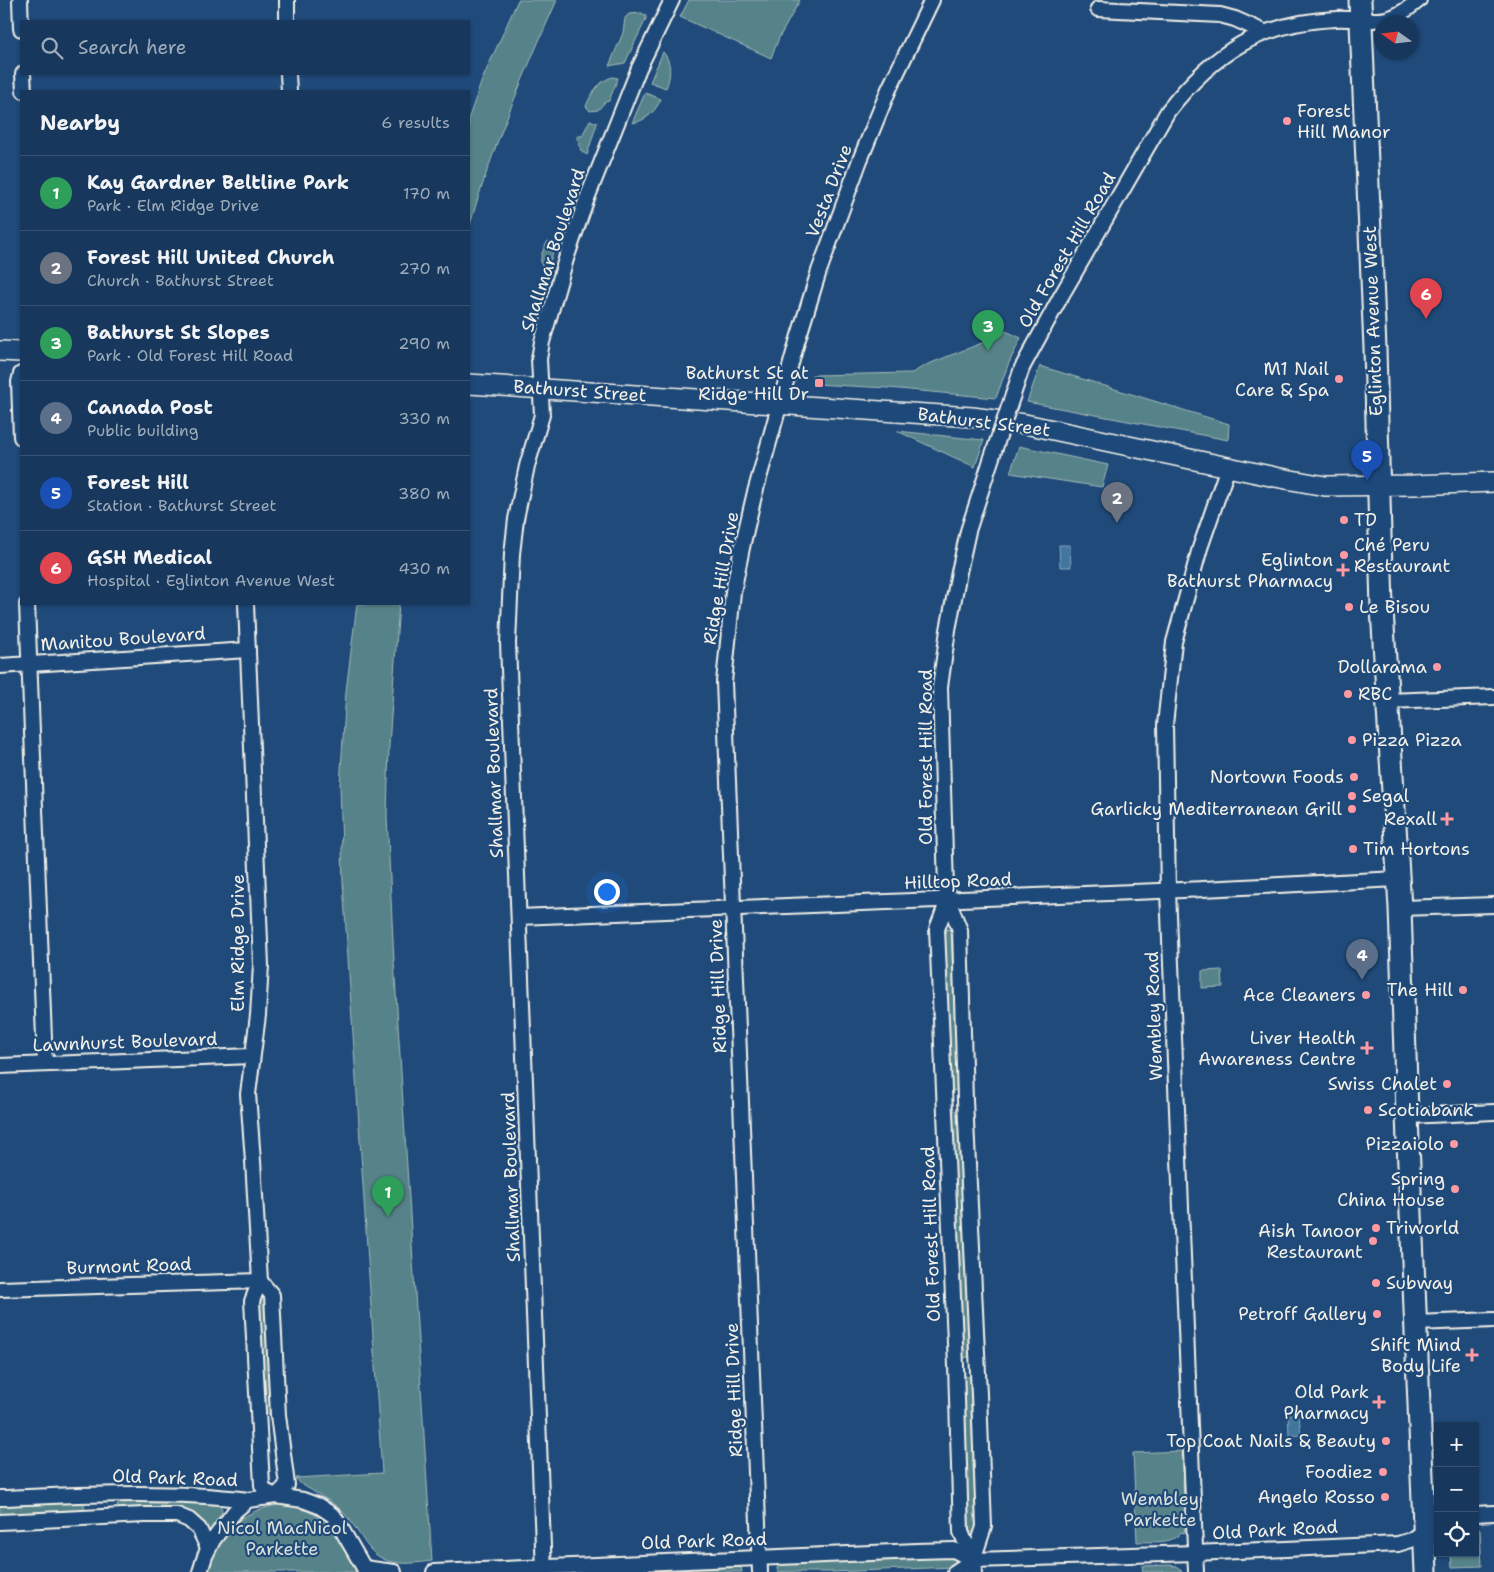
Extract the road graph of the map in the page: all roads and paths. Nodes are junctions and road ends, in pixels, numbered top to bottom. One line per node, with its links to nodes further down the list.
1 (20, 0): 8 (street)
2 (287, 0): 9 (street)
3 (672, 0): 19 (street, Shallmar Boulevard)
4 (932, 0): 20 (street, Vesta Drive)
5 (1419, 0): 7 (street, Old Forest Hill Road)
6 (1098, 9): 10 (street)
7 (1360, 9): 10 (street, Old Forest Hill Road); 24 (main road, Eglinton Avenue West)
8 (21, 20)
9 (287, 20)
10 (1264, 32): 34 (street, Old Forest Hill Road, bridge)
11 (23, 75): 13 (street)
12 (288, 75): 14 (street)
13 (24, 90)
14 (289, 90)
15 (0, 351): 16 (main road)
16 (20, 352)
17 (20, 378): 21 (street)
18 (470, 384): 19 (main road, Bathurst Street)
19 (541, 388): 20 (main road, Bathurst Street); 38 (street, Shallmar Boulevard)
20 (780, 404): 22 (main road, Bathurst Street); 36 (street, Ridge Hill Drive)
21 (20, 410)
22 (1228, 468): 24 (main road, Bathurst Street); 33 (street, Wembley Road)
23 (1494, 482): 24 (main road, Bathurst Street)
24 (1378, 486): 31 (main road, Eglinton Avenue West)
25 (27, 605): 28 (street)
26 (246, 605): 27 (street, Elm Ridge Drive)
27 (248, 650): 28 (street, Manitou Boulevard); 39 (street, Elm Ridge Drive)
28 (30, 664): 29 (street, Manitou Boulevard); 40 (street)
29 (0, 666)
30 (1494, 697): 31 (street)
31 (1388, 701): 32 (main road, Eglinton Avenue West)
32 (1398, 879): 33 (street, Hilltop Road); 37 (main road, Eglinton Avenue West)
33 (1168, 891): 34 (street, Hilltop Road); 64 (street, Wembley Road)
34 (948, 900): 36 (street, Hilltop Road); 42 (street, Old Forest Hill Road); 43 (street, Old Forest Hill Road)
35 (1494, 905): 37 (street)
36 (734, 908): 38 (street, Hilltop Road); 65 (street, Ridge Hill Drive)
37 (1400, 908): 45 (main road, Eglinton Avenue West)
38 (519, 917): 67 (street, Shallmar Boulevard)
39 (252, 1056): 40 (street, Lawnhurst Boulevard); 46 (street, Elm Ridge Drive)
40 (45, 1064): 41 (street, Lawnhurst Boulevard)
41 (0, 1066)
42 (945, 1100): 43 (street); 51 (street, Old Forest Hill Road)
43 (965, 1100): 50 (street, Old Forest Hill Road)
44 (1494, 1112): 45 (street)
45 (1408, 1116): 49 (main road, Eglinton Avenue West)
46 (260, 1281): 47 (street, Burmont Road); 52 (street, Elm Ridge Drive); 53 (street, Elm Ridge Drive)
47 (0, 1290)
48 (1494, 1320): 49 (street)
49 (1415, 1323): 62 (main road, Eglinton Avenue West)
50 (977, 1364): 51 (street); 66 (street, Old Forest Hill Road)
51 (956, 1366): 66 (street, Old Forest Hill Road)
52 (278, 1415): 53 (street); 55 (street, Elm Ridge Drive)
53 (259, 1416): 55 (street, Elm Ridge Drive)
54 (100, 1494): 56 (street, Old Park Road); 57 (street, Old Park Road); 60 (street, Old Park Road)
55 (276, 1496): 57 (street, Old Park Road); 68 (street, Old Park Road)
56 (0, 1498)
57 (248, 1500): 63 (street)
58 (1479, 1514): 59 (street)
59 (1494, 1514)
60 (101, 1517): 61 (street, Old Park Road); 63 (street, Old Park Road)
61 (0, 1522)
62 (1431, 1525): 64 (street, Old Park Road); 74 (main road, Eglinton Avenue West)
63 (208, 1548): 69 (street)
64 (1195, 1553): 66 (street, Old Park Road); 73 (street, Wembley Road)
65 (759, 1565): 66 (street, Old Park Road); 67 (street, Old Park Road)
66 (974, 1566): 72 (street)
67 (544, 1569): 71 (street, Old Park Road)
68 (365, 1570): 70 (street)
69 (200, 1572)
70 (394, 1572)
71 (434, 1572)
72 (955, 1572)
73 (1196, 1572)
74 (1426, 1572)

